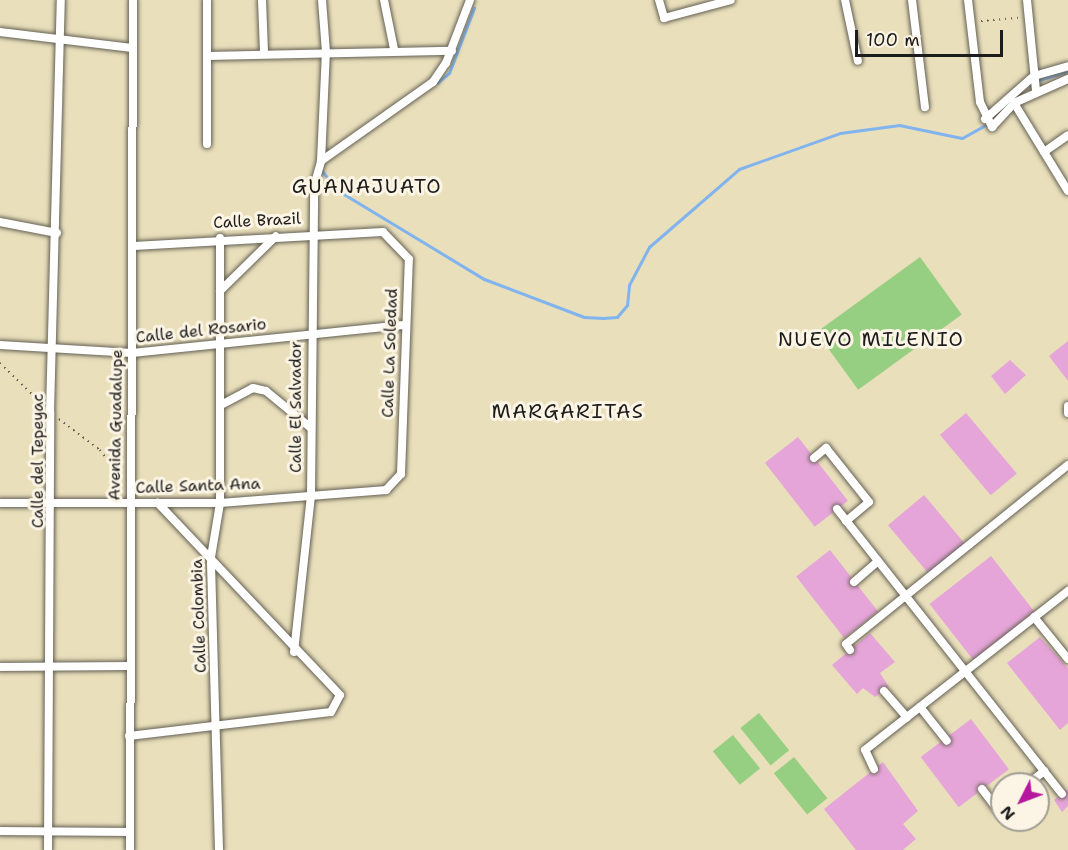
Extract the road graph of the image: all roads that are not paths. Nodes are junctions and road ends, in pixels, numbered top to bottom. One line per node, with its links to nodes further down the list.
1 (61, 0): 15 (street, Calle del Tepeyac)
2 (133, 0): 16 (street, Avenida Guadalupe)
3 (207, 0): 21 (street)
4 (262, 0): 20 (street)
5 (322, 0): 19 (street, Calle El Salvador)
6 (384, 0): 17 (street)
7 (470, 0): 18 (street)
8 (659, 0): 9 (street)
9 (731, 0)
10 (845, 0): 22 (street)
11 (912, 0): 28 (street)
12 (968, 0): 29 (street)
13 (1027, 0): 24 (street)
14 (0, 32): 15 (street)
15 (60, 39): 16 (street); 37 (street, Calle del Tepeyac)
16 (132, 48): 41 (street, Avenida Guadalupe)
17 (394, 50): 18 (street); 19 (street)
18 (452, 51): 33 (street)
19 (326, 52): 20 (street); 33 (street, Calle El Salvador)
20 (264, 53): 21 (street)
21 (207, 56): 31 (street)
22 (858, 61)
23 (1068, 66): 24 (street)
24 (1034, 76): 26 (street); 29 (street)
25 (1068, 79): 26 (street)
26 (1036, 90): 27 (street)
27 (1014, 103): 29 (street); 32 (street)
28 (925, 107)
29 (985, 119)
30 (1068, 135): 32 (street)
31 (207, 144)
32 (1044, 152): 34 (street)
33 (321, 161): 38 (street, Calle El Salvador)
34 (1068, 191)
35 (0, 222): 37 (street)
36 (383, 232): 38 (street, Calle Brazil); 43 (street, Calle La Soledad)
37 (57, 233): 47 (street, Calle del Tepeyac)
38 (317, 233): 39 (street, Calle Brazil); 44 (street, Calle El Salvador)
39 (276, 236): 40 (street, Calle Brazil); 42 (street)
40 (220, 238): 41 (street, Calle Brazil); 42 (street, Calle Colombia)
41 (134, 246): 48 (street, Avenida Guadalupe)
42 (220, 291): 45 (street, Calle Colombia)
43 (404, 325): 44 (street, Calle del Rosario); 55 (street, Calle La Soledad)
44 (310, 335): 45 (street, Calle del Rosario); 52 (street, Calle El Salvador)
45 (221, 344): 48 (street, Calle del Rosario); 49 (street, Calle Colombia)
46 (0, 345): 47 (street, Calle del Rosario)
47 (56, 347): 48 (street, Calle del Rosario); 58 (street, Calle del Tepeyac)
48 (132, 353): 59 (street, Avenida Guadalupe)
49 (221, 405): 52 (street); 61 (street, Calle Colombia)
50 (1068, 406): 51 (street)
51 (1068, 413)
52 (311, 428): 56 (street, Calle El Salvador)
53 (814, 458): 63 (street)
54 (1068, 465): 68 (street)
55 (395, 485): 56 (street, Calle Santa Ana)
56 (311, 495): 61 (street, Calle Santa Ana); 71 (street, Calle El Salvador)
57 (0, 503): 58 (street, Calle Santa Ana)
58 (54, 503): 59 (street, Calle Santa Ana); 75 (street, Calle del Tepeyac)
59 (130, 503): 60 (street, Calle Santa Ana); 73 (street, Avenida Guadalupe)
60 (158, 503): 61 (street, Calle Santa Ana); 64 (street)
61 (220, 503): 64 (street, Calle Colombia)
62 (837, 509): 63 (street)
63 (846, 521): 65 (street)
64 (211, 556): 71 (street); 80 (street, Calle Colombia)
65 (878, 561): 66 (street); 68 (street)
66 (854, 582)
67 (1068, 591): 69 (street)
68 (905, 595): 70 (street); 76 (street)
69 (1034, 617): 72 (street); 76 (street)
70 (850, 650)
71 (294, 652): 80 (street)
72 (1068, 659)
73 (128, 666): 75 (street); 81 (street, Avenida Guadalupe)
74 (0, 667): 75 (street)
75 (51, 667): 88 (street, Calle del Tepeyac)
76 (965, 671): 78 (street); 84 (street)
77 (884, 691): 79 (street)
78 (920, 707): 79 (street); 82 (street)
79 (907, 717): 83 (street)
80 (219, 727): 81 (street); 93 (street, Calle Colombia)
81 (129, 736): 90 (street, Avenida Guadalupe)
82 (947, 741)
83 (874, 769)
84 (1044, 771): 86 (street)
85 (982, 789): 87 (street)
86 (1062, 794)
87 (990, 799)
88 (49, 829): 89 (street); 90 (street); 91 (street, Calle del Tepeyac)
89 (0, 831)
90 (130, 832): 92 (street, Avenida Guadalupe)
91 (48, 850)
92 (130, 850)
93 (219, 850)

